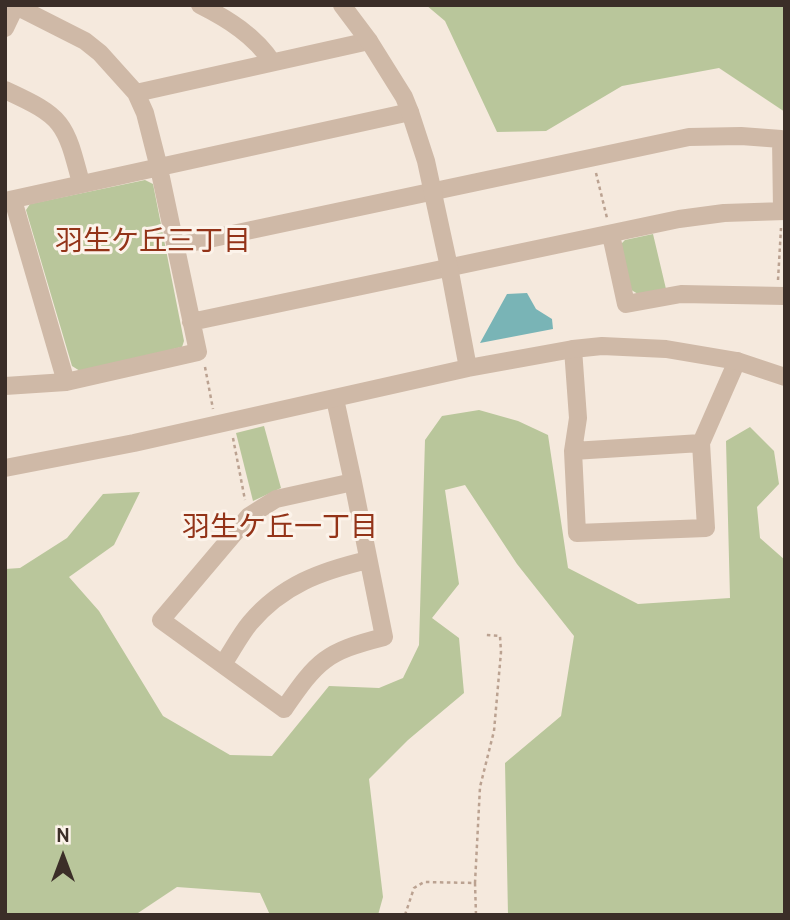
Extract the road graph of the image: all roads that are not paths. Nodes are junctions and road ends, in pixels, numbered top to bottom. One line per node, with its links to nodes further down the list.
1 (200, 5): 6 (street)
2 (342, 5): 5 (street)
3 (15, 6): 4 (street); 8 (street)
4 (5, 28)
5 (369, 41): 6 (street); 9 (street)
6 (272, 62): 8 (street)
7 (5, 90): 11 (street)
8 (136, 93): 10 (street)
9 (410, 112): 10 (street); 12 (street)
10 (159, 168): 11 (street); 16 (street)
11 (81, 183): 13 (street)
12 (432, 191): 14 (street); 16 (street); 17 (street)
13 (9, 200): 24 (street)
14 (783, 210): 15 (street)
15 (611, 235): 17 (street); 18 (street)
16 (176, 246): 19 (street)
17 (450, 267): 19 (street); 22 (street)
18 (781, 295)
19 (191, 322): 24 (street)
20 (573, 349): 21 (street); 22 (street); 28 (street)
21 (737, 361): 23 (street); 27 (street)
22 (468, 368): 26 (street)
23 (785, 377)
24 (66, 382): 25 (street)
25 (5, 386)
26 (335, 399): 29 (street); 30 (street)
27 (701, 443): 28 (street); 28 (street)
28 (573, 451)
29 (5, 468)
30 (353, 482): 31 (street); 32 (street)
31 (368, 560): 32 (street); 32 (street)
32 (223, 664)

